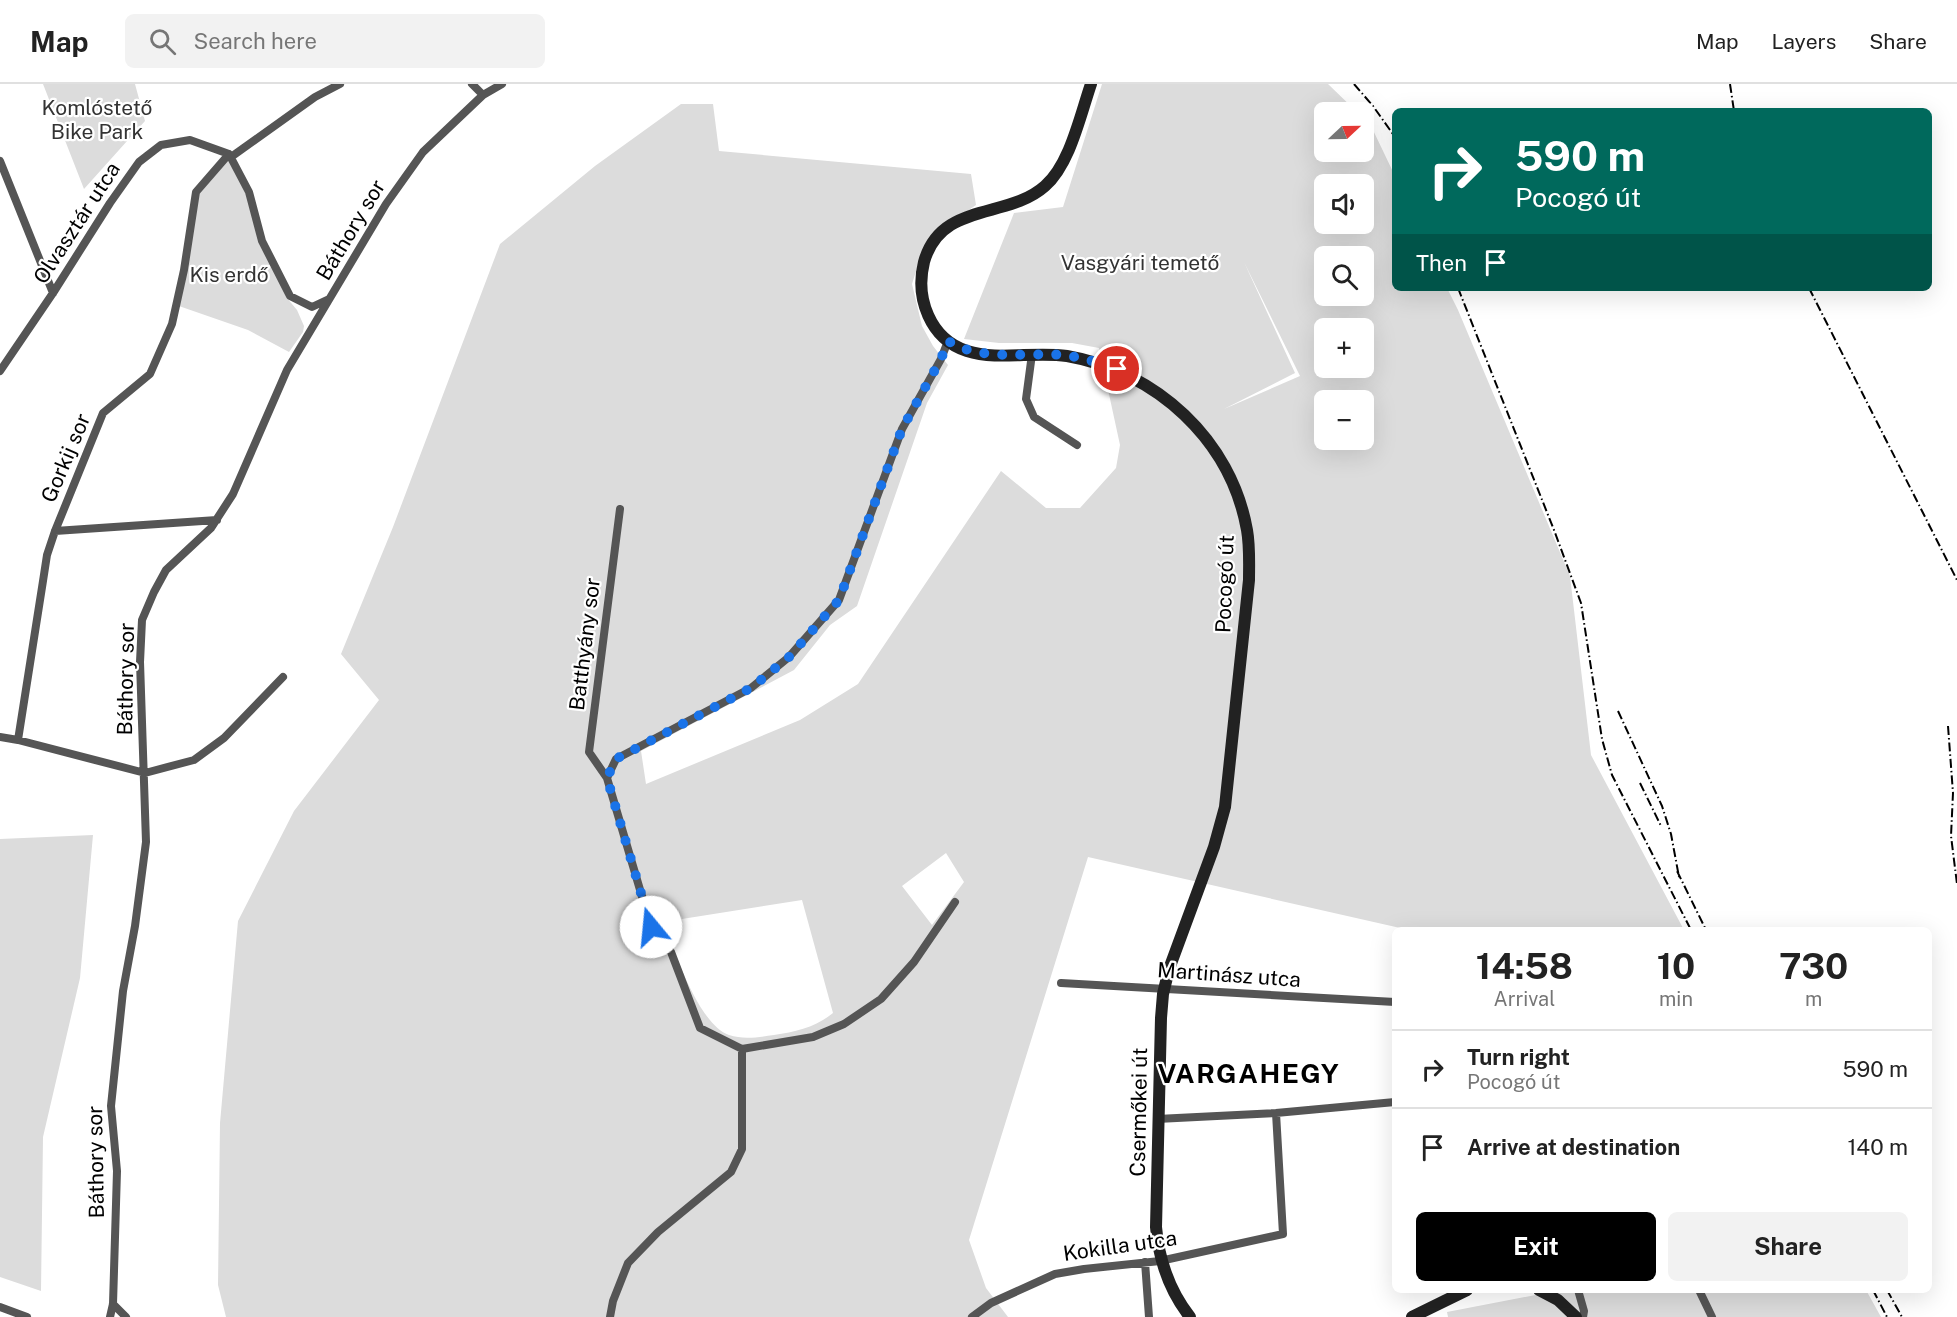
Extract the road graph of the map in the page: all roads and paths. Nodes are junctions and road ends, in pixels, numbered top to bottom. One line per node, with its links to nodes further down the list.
1 (340, 84): 6 (street, Gorkij sor)
2 (472, 84): 5 (street)
3 (502, 84): 5 (street, Báthory sor)
4 (1091, 84): 10 (main road, Pocogó út)
5 (483, 95): 9 (street, Báthory sor)
6 (230, 156): 8 (street, Olvasztár utca); 9 (street); 16 (street, Gorkij sor)
7 (0, 160): 8 (street)
8 (53, 293): 12 (street, Olvasztár utca)
9 (330, 299): 15 (street, Báthory sor)
10 (948, 341): 11 (main road, Pocogó út); 21 (street)
11 (1032, 354): 13 (street); 23 (main road, Pocogó út)
12 (0, 371)
13 (1077, 445)
14 (620, 509): 21 (street, Batthyány sor)
15 (217, 520): 16 (street); 20 (street, Báthory sor)
16 (55, 531): 19 (street, Gorkij sor)
17 (283, 677): 20 (street)
18 (0, 737): 19 (street)
19 (18, 740): 20 (street)
20 (145, 773): 37 (street, Báthory sor)
21 (607, 778): 27 (street, Batthyány sor)
22 (955, 902): 27 (street)
23 (1192, 905): 25 (main road, Csermőkei út)
24 (1062, 983): 25 (street, Martinász utca)
25 (1164, 988): 26 (street, Martinász utca); 30 (main road, Csermőkei út)
26 (1392, 1002)
27 (742, 1049): 42 (street)
28 (1392, 1102): 29 (street)
29 (1276, 1113): 30 (street); 31 (street, Kokilla utca)
30 (1157, 1119): 31 (main road, Csermőkei út)
31 (1160, 1261): 32 (street, Kokilla utca); 45 (main road, Csermőkei út)
32 (1145, 1262): 43 (street, Kokilla utca); 44 (street)
33 (1461, 1293): 46 (main road)
34 (1545, 1293): 47 (main road)
35 (1579, 1293): 48 (street)
36 (1700, 1293): 49 (street)
37 (113, 1305): 40 (street, Báthory sor); 41 (street)
38 (0, 1307): 39 (street)
39 (27, 1317)
40 (110, 1317)
41 (126, 1317)
42 (610, 1317)
43 (972, 1317)
44 (1149, 1317)
45 (1190, 1317)
46 (1412, 1317)
47 (1576, 1317)
48 (1583, 1317)
49 (1712, 1317)

